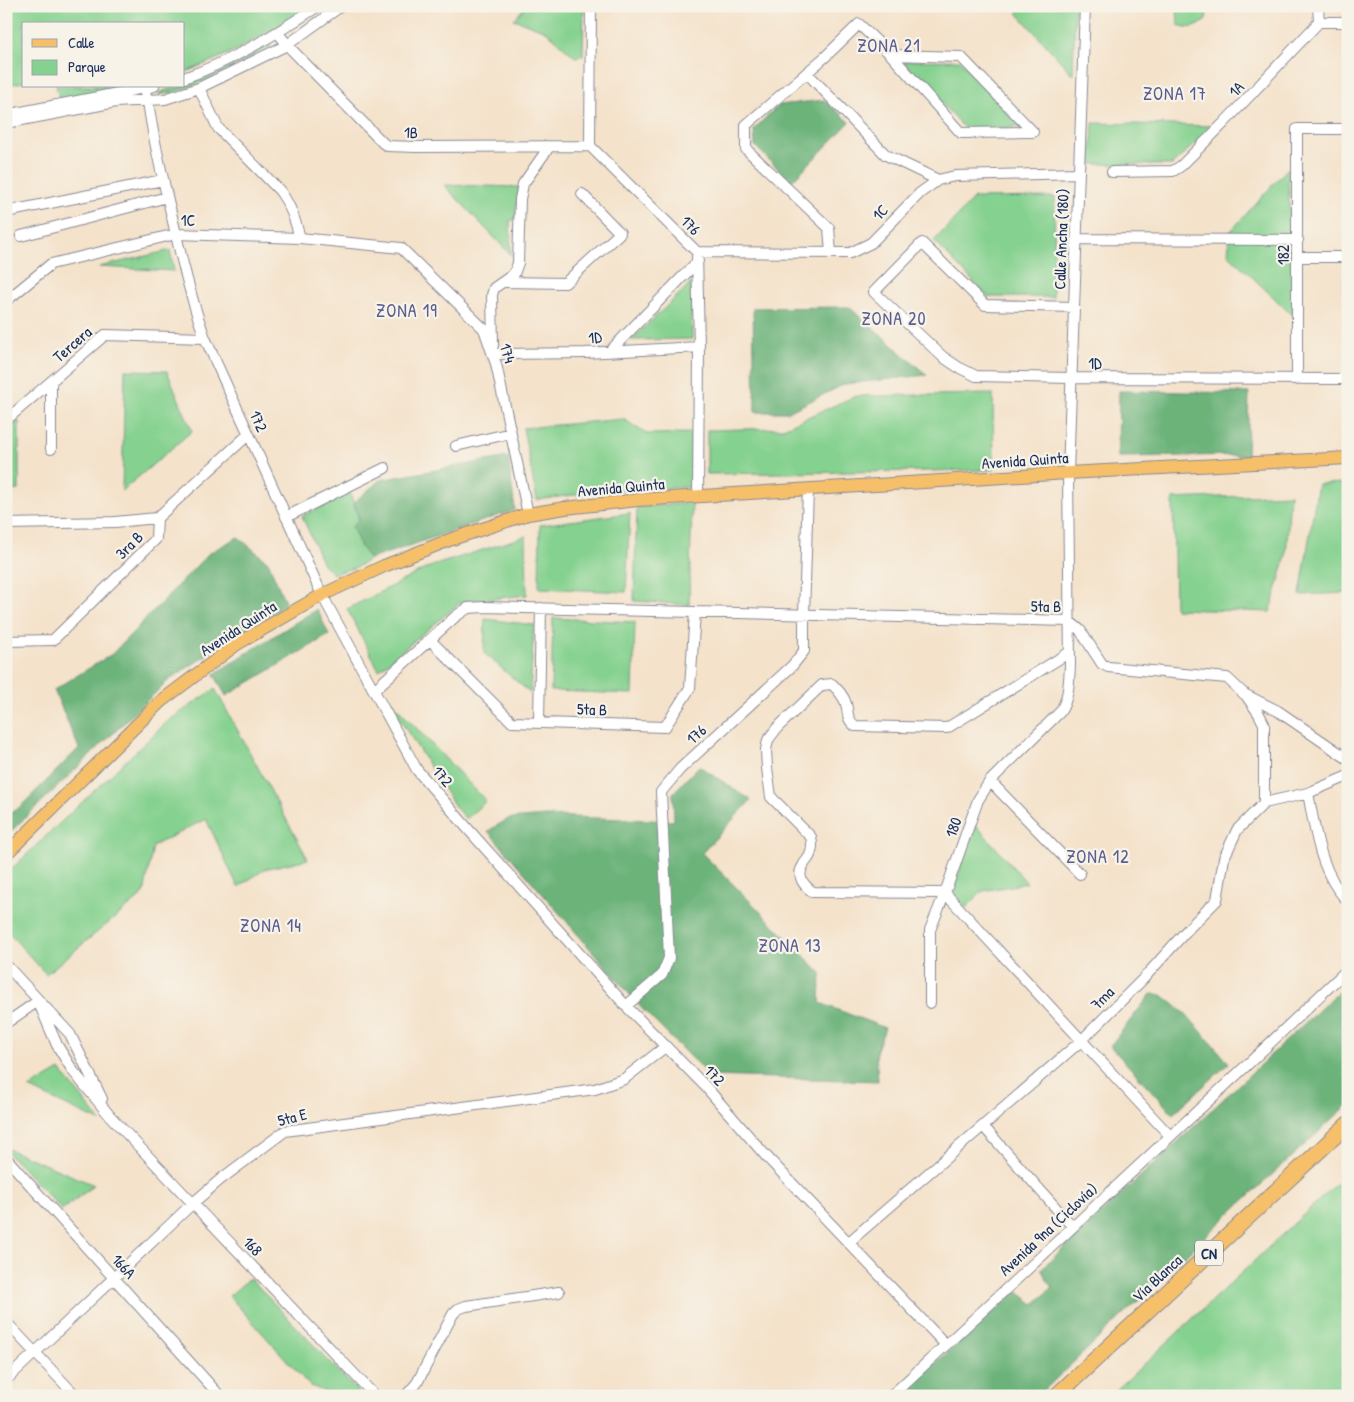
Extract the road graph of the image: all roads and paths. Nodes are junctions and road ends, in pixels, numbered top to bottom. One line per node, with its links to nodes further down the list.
1 (318, 6): 8 (street)
2 (342, 6): 9 (street)
3 (591, 6): 19 (street)
4 (1085, 6): 22 (street, Calle Ancha (180))
5 (1318, 6): 6 (street)
6 (1319, 22): 7 (street); 21 (street, 1A)
7 (1348, 22)
8 (278, 33): 9 (street, 1B); 12 (street)
9 (287, 45): 14 (street); 20 (street, 1B)
10 (891, 55): 10 (street); 11 (street)
11 (807, 73): 24 (street); 34 (street)
12 (185, 78)
13 (149, 88): 15 (street, 172); 16 (street)
14 (199, 88): 15 (street); 30 (street)
15 (148, 101): 17 (street); 23 (street, 172)
16 (6, 115)
17 (6, 123)
18 (1348, 129): 32 (street, 182)
19 (590, 146): 20 (street, 1B); 35 (street, 176)
20 (549, 147): 38 (street)
21 (1112, 172)
22 (1079, 173): 24 (street, 1C); 31 (street, Calle Ancha (180))
23 (163, 180): 26 (street, 172); 27 (street)
24 (938, 180): 34 (street, 1C)
25 (582, 194): 38 (street)
26 (167, 197): 28 (street, 172); 29 (street)
27 (6, 212)
28 (176, 234): 30 (street, 1C); 39 (street, 1C); 41 (street, 172)
29 (21, 236)
30 (300, 238): 33 (street, 1C)
31 (1076, 239): 32 (street); 40 (street, Calle Ancha (180))
32 (1298, 240): 36 (street, 182)
33 (386, 246): 44 (street, 174)
34 (831, 253): 35 (street, 1C)
35 (697, 257): 42 (street, 176); 43 (street)
36 (1298, 257): 37 (street); 47 (street, 182)
37 (1348, 257)
38 (505, 282): 44 (street)
39 (6, 301)
40 (1074, 307): 45 (street, Calle Ancha (180)); 45 (street, 1D)
41 (205, 338): 48 (street, Tercera); 51 (street, 172)
42 (699, 347): 43 (street, 1D); 58 (street, 176)
43 (611, 350): 44 (street, 1D)
44 (493, 354): 50 (street, 174)
45 (1071, 378): 47 (street, 1D); 56 (street, Calle Ancha (180))
46 (1348, 379): 47 (street, 1D)
47 (1297, 380)
48 (51, 382): 49 (street, Tercera); 53 (street)
49 (6, 420)
50 (511, 433): 52 (street); 59 (street, 174)
51 (248, 435): 60 (street, 172); 61 (street, 3ra B)
52 (456, 446)
53 (51, 449)
54 (1348, 458): 56 (main road, Avenida Quinta)
55 (385, 468): 60 (street)
56 (1068, 473): 57 (main road, Avenida Quinta); 67 (street, 180)
57 (808, 489): 58 (main road, Avenida Quinta); 66 (street, 176)
58 (698, 497): 59 (main road, Avenida Quinta)
59 (528, 514): 63 (main road, Avenida Quinta)
60 (286, 517): 63 (street, 172)
61 (157, 518): 62 (street); 69 (street, 3ra B)
62 (6, 524)
63 (322, 595): 71 (street, 172); 79 (main road, Avenida Quinta)
64 (541, 608): 65 (street, 5ta B); 68 (street, 5ta B); 73 (street)
65 (695, 612): 66 (street, 5ta B); 73 (street, 5ta B)
66 (804, 615): 67 (street, 5ta B); 87 (street, 176)
67 (1069, 622): 70 (street, 180); 72 (street, 5ta B)
68 (430, 640): 71 (street, 5ta B); 73 (street, 5ta B)
69 (6, 641)
70 (1070, 652): 76 (street, 180); 81 (street)
71 (374, 690): 87 (street, 172)
72 (1244, 694): 74 (street, 5ta B); 78 (street)
73 (539, 722)
74 (1348, 759)
75 (1348, 776): 77 (street)
76 (990, 780): 80 (street); 81 (street, 180)
77 (1308, 793): 78 (street); 82 (street)
78 (1264, 803): 89 (street, 7ma)
79 (6, 854)
80 (1080, 874)
81 (945, 892): 86 (street, 180); 89 (street)
82 (1348, 901)
83 (6, 965): 85 (street, 168)
84 (1348, 969): 94 (street, Avenida 9na (Ciclovía))
85 (38, 1001): 88 (street); 91 (street, 168); 91 (street, 168)
86 (930, 1003)
87 (626, 1006): 90 (street, 172)
88 (6, 1022)
89 (1081, 1040): 93 (street, 7ma); 94 (street)
90 (665, 1047): 96 (street, 5ta E); 98 (street, 172)
91 (110, 1116): 96 (street, 168)
92 (1348, 1124): 110 (highway, Vía Blanca / CN)
93 (983, 1126): 97 (street); 98 (street, 7ma)
94 (1170, 1136): 97 (street, Avenida 9na (Ciclovía))
95 (6, 1158): 99 (street, 166A)
96 (193, 1203): 99 (street, 5ta E); 107 (street, 168)
97 (1072, 1226): 102 (street, Avenida 9na (Ciclovía))
98 (849, 1242): 102 (street, 172)
99 (114, 1278): 103 (street, 5ta E); 106 (street, 166A)
100 (559, 1292): 108 (street)
101 (6, 1322): 103 (street)
102 (946, 1345): 109 (street, Avenida 9na (Ciclovía))
103 (35, 1353): 104 (street, 5ta E); 105 (street)
104 (6, 1380)
105 (76, 1396)
106 (220, 1396)
107 (374, 1396)
108 (406, 1396)
109 (891, 1396)
110 (1056, 1396)

